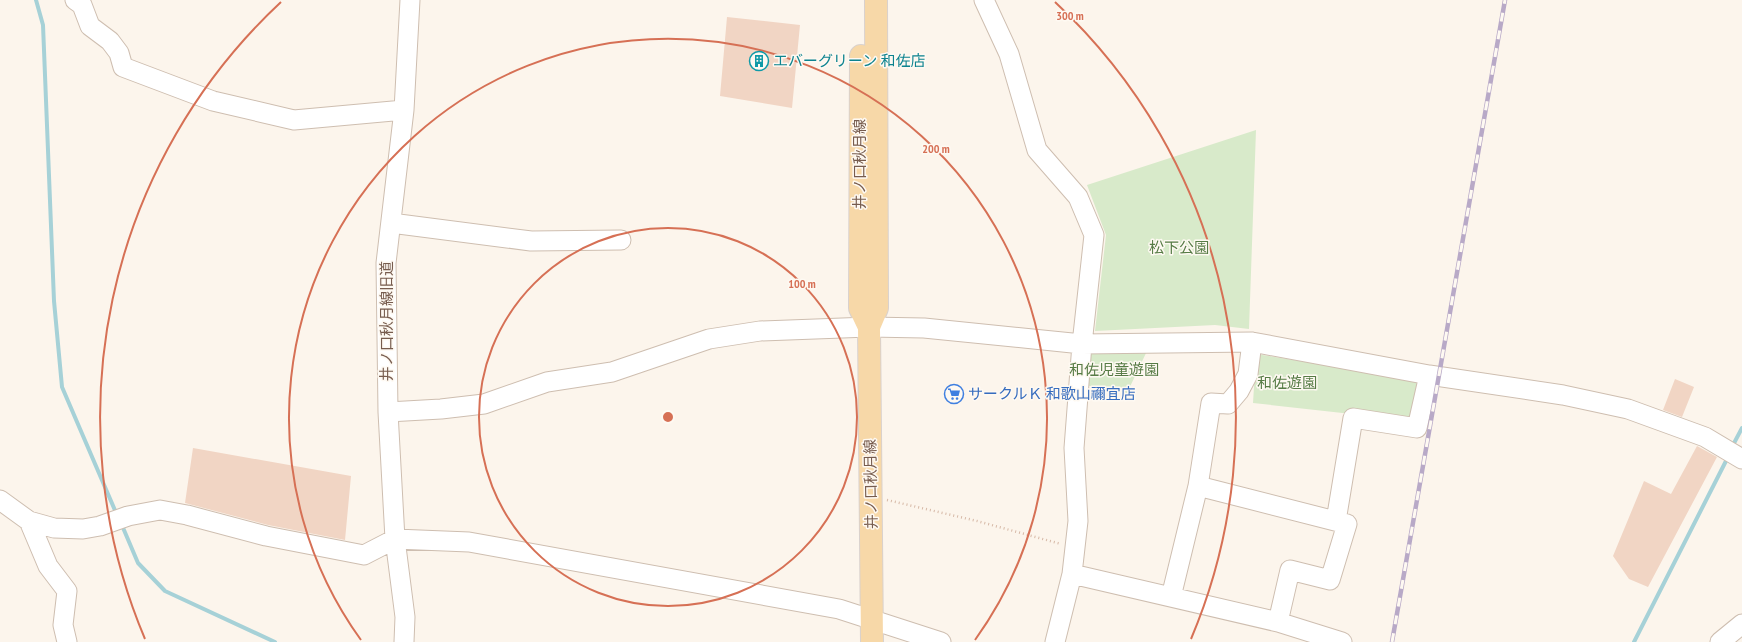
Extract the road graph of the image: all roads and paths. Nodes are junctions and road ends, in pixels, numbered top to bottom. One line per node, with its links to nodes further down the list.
1 (75, 0): 6 (street)
2 (410, 0): 6 (street, 井ノ口秋月線旧道)
3 (861, 0): 9 (main road, 井ノ口秋月線)
4 (876, 0): 9 (main road, 井ノ口秋月線)
5 (984, 0): 11 (street)
6 (404, 110): 7 (street, 井ノ口秋月線旧道)
7 (391, 222): 8 (street); 13 (street, 井ノ口秋月線旧道)
8 (621, 240)
9 (869, 327): 11 (street); 13 (street); 16 (main road, 井ノ口秋月線)
10 (1252, 342): 11 (street); 12 (street); 15 (street)
11 (1082, 344): 21 (street)
12 (1429, 375): 14 (street); 19 (street)
13 (388, 412): 20 (street, 井ノ口秋月線旧道)
14 (1742, 459)
15 (1198, 486): 19 (street); 23 (street)
16 (871, 496): 21 (path); 24 (main road, 井ノ口秋月線)
17 (0, 500): 18 (street)
18 (29, 520): 20 (street); 27 (street)
19 (1336, 521): 25 (street)
20 (396, 539): 24 (street); 28 (street, 井ノ口秋月線旧道)
21 (1075, 548): 22 (street)
22 (1072, 574): 23 (street); 31 (street)
23 (1171, 597): 25 (street)
24 (872, 620): 29 (main road, 井ノ口秋月線); 30 (street)
25 (1278, 622): 32 (street)
26 (1742, 624): 33 (street)
27 (67, 642)
28 (404, 642)
29 (872, 642)
30 (941, 642)
31 (1055, 642)
32 (1342, 642)
33 (1720, 642)

